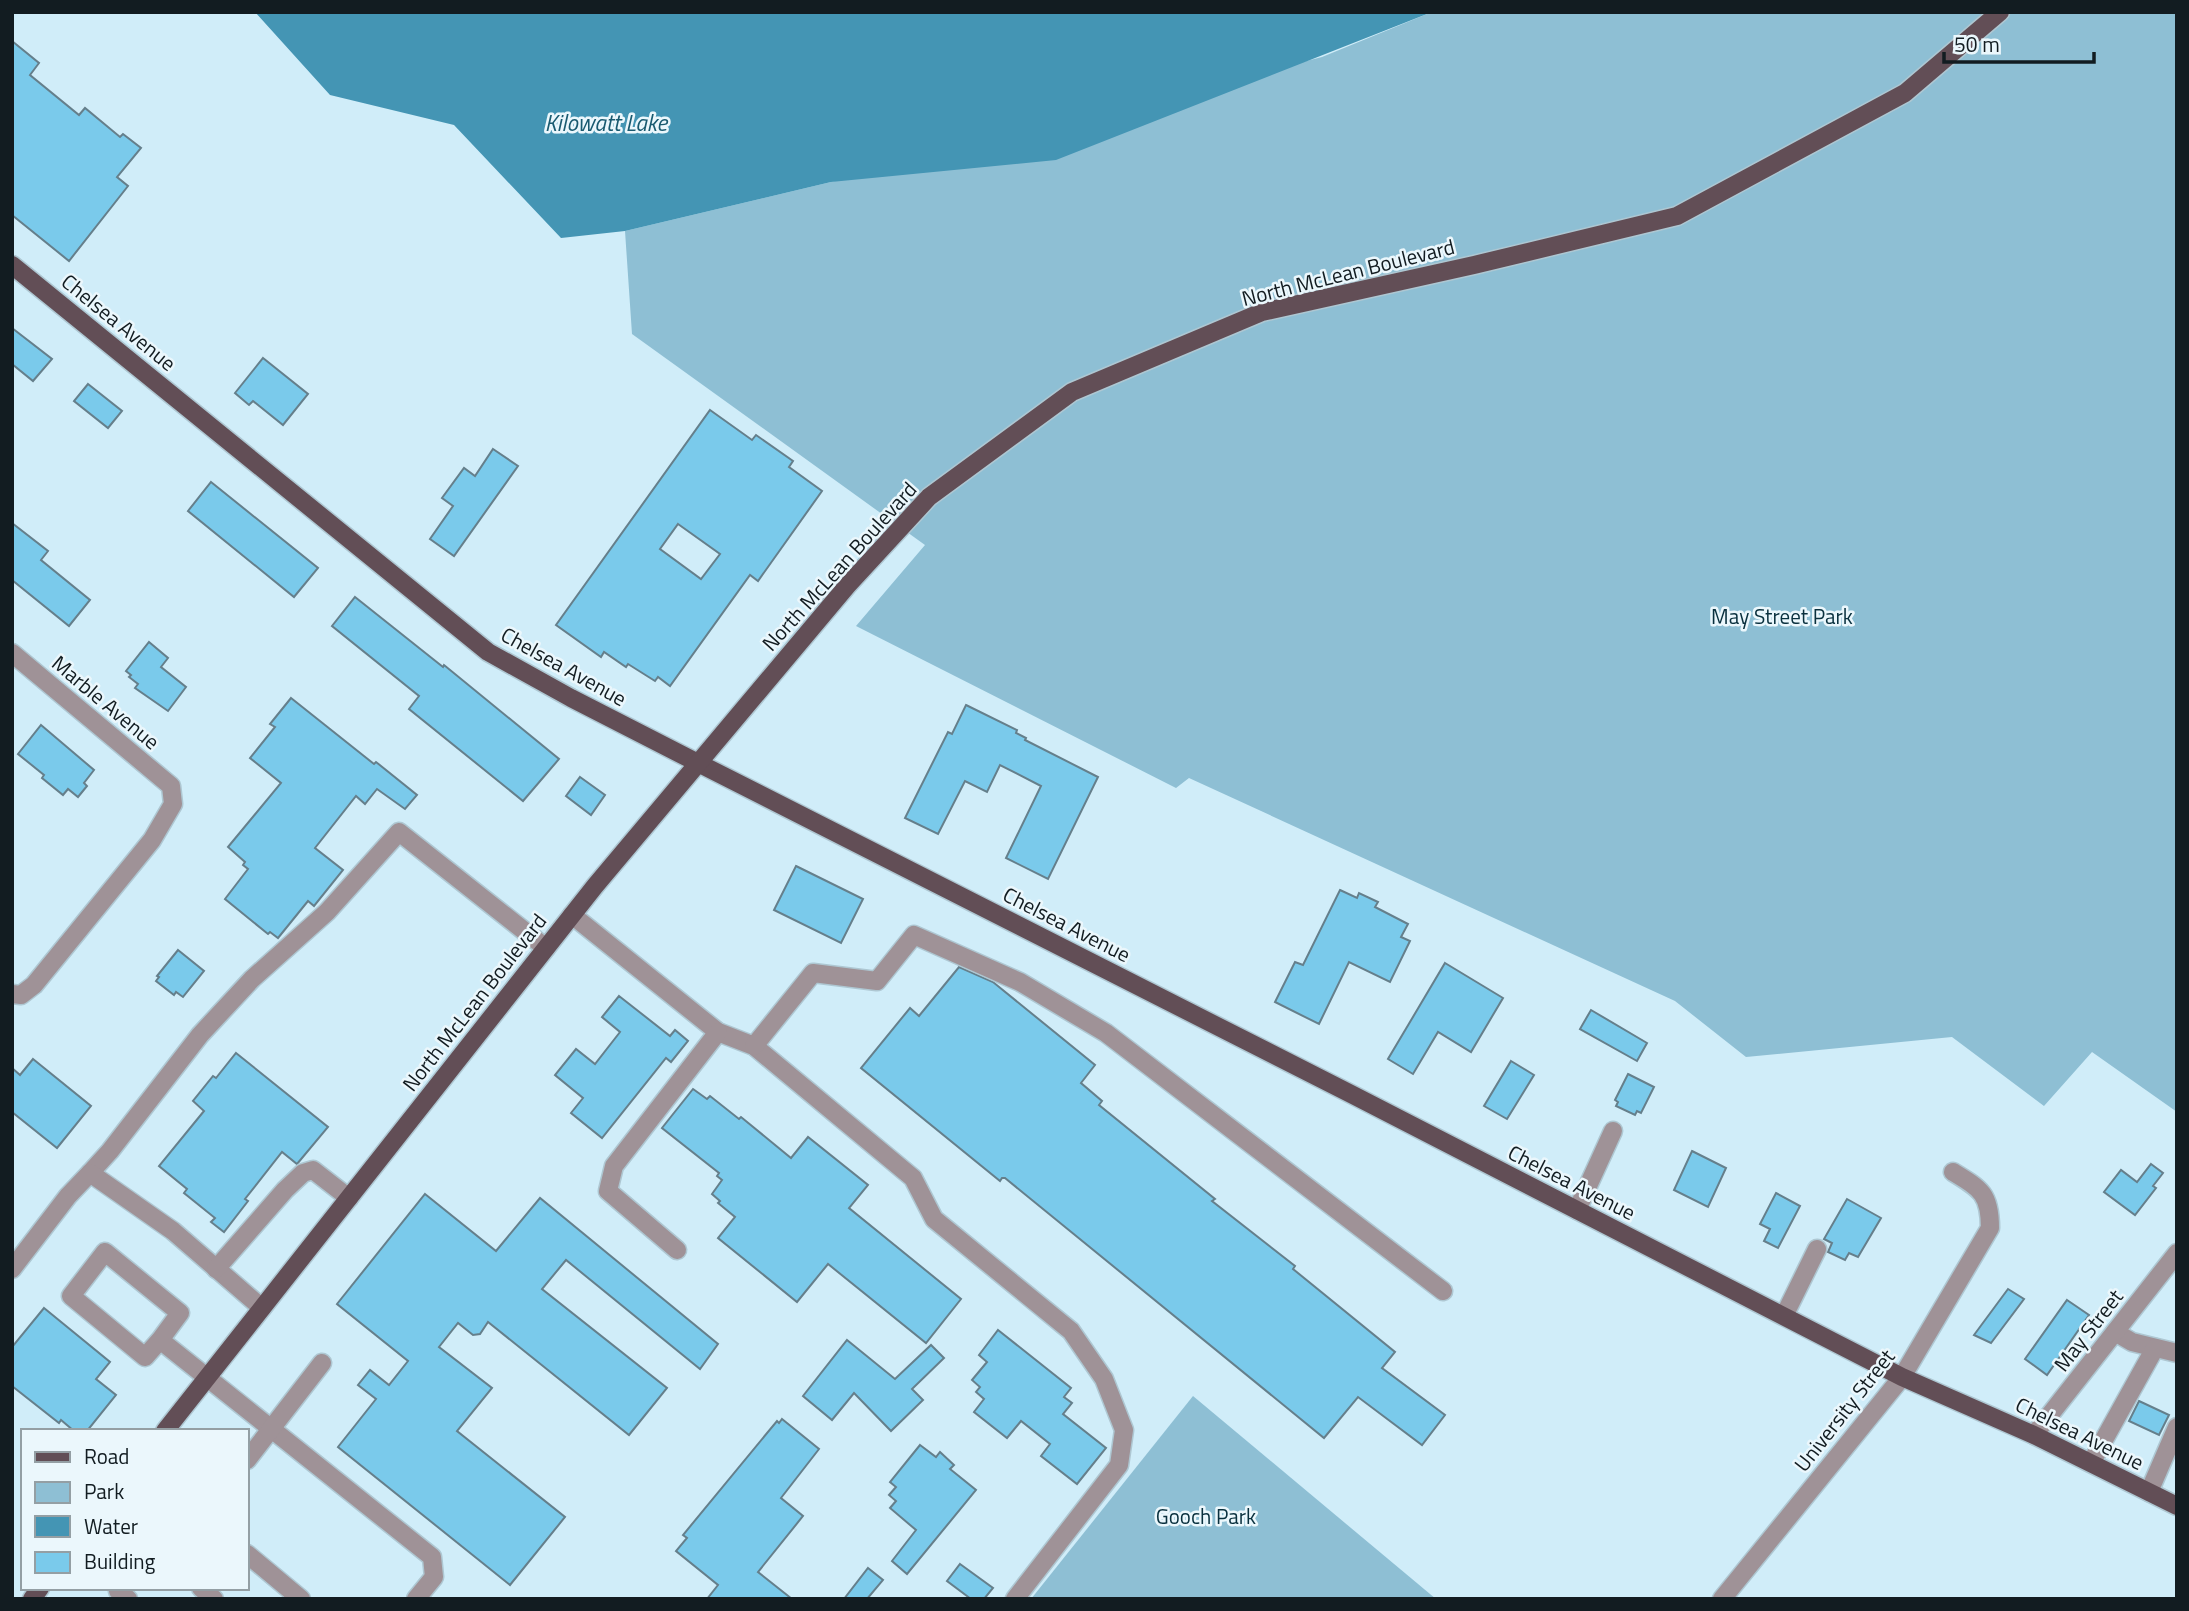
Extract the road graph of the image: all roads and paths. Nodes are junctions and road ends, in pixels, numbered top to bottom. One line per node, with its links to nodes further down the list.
1 (2000, 12): 4 (main road, North McLean Boulevard)
2 (12, 265): 4 (main road, Chelsea Avenue)
3 (12, 653): 7 (street, Marble Avenue)
4 (698, 763): 5 (main road, North McLean Boulevard); 14 (main road, Chelsea Avenue)
5 (572, 915): 6 (main road, North McLean Boulevard); 8 (street)
6 (546, 948): 12 (street); 13 (main road, North McLean Boulevard)
7 (12, 994)
8 (718, 1032): 9 (street); 15 (street)
9 (754, 1046): 20 (street); 41 (street)
10 (1614, 1131): 14 (street)
11 (1953, 1172): 28 (street, University Street)
12 (90, 1173): 18 (street); 19 (street)
13 (349, 1198): 19 (street); 21 (main road, North McLean Boulevard)
14 (1577, 1210): 22 (main road, Chelsea Avenue)
15 (677, 1250)
16 (1816, 1250): 22 (street)
17 (2177, 1253): 23 (street, May Street)
18 (12, 1269)
19 (216, 1269): 21 (street)
20 (1443, 1291)
21 (261, 1308): 29 (main road, North McLean Boulevard)
22 (1784, 1316): 28 (main road, Chelsea Avenue)
23 (2115, 1332): 25 (street); 33 (street, May Street)
24 (160, 1340): 24 (street); 29 (street)
25 (2155, 1348): 26 (street); 35 (street)
26 (2177, 1353)
27 (322, 1363): 32 (street)
28 (1902, 1377): 33 (main road, Chelsea Avenue); 42 (street, University Street)
29 (206, 1378): 31 (main road, North McLean Boulevard); 32 (street)
30 (2177, 1427): 36 (street)
31 (167, 1429)
32 (271, 1430): 34 (street); 40 (street)
33 (2034, 1435): 35 (main road, Chelsea Avenue)
34 (248, 1459)
35 (2091, 1463): 36 (main road, Chelsea Avenue)
36 (2149, 1492): 37 (main road, Chelsea Avenue)
37 (2177, 1506)
38 (248, 1555): 39 (street)
39 (301, 1599)
40 (416, 1599)
41 (1015, 1599)
42 (1722, 1599)

